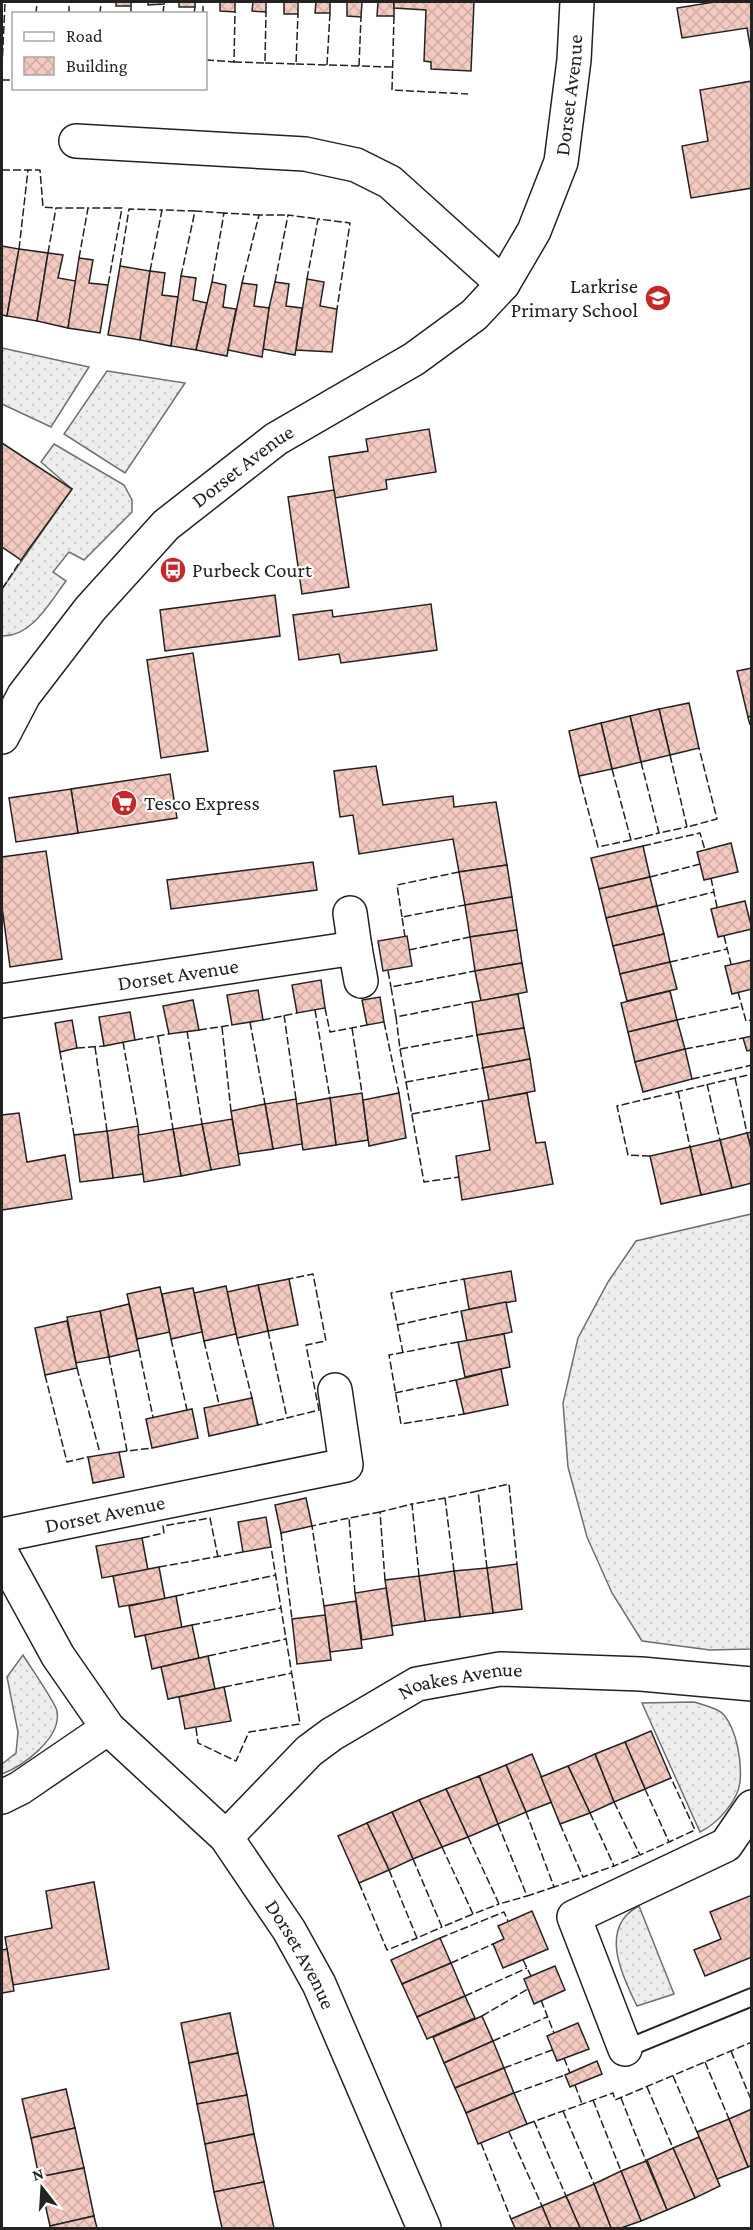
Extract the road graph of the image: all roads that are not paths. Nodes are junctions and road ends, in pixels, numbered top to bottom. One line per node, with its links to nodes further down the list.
1 (577, 2): 3 (street, Dorset Avenue)
2 (76, 141): 3 (street)
3 (503, 284): 4 (street, Dorset Avenue)
4 (13, 688): 5 (street, Dorset Avenue)
5 (2, 737)
6 (350, 913): 7 (street)
7 (355, 948): 8 (street); 9 (street, Dorset Avenue)
8 (361, 981)
9 (2, 1001)
10 (335, 1390): 11 (street, Dorset Avenue)
11 (2, 1535)
12 (2, 1554): 14 (street, Dorset Avenue)
13 (750, 1689): 17 (street, Noakes Avenue)
14 (108, 1728): 15 (street); 17 (street, Dorset Avenue)
15 (2, 1797)
16 (752, 1807): 19 (street)
17 (226, 1837): 20 (street, Dorset Avenue)
18 (752, 1997): 19 (lane)
19 (625, 2049)
20 (424, 2229)

